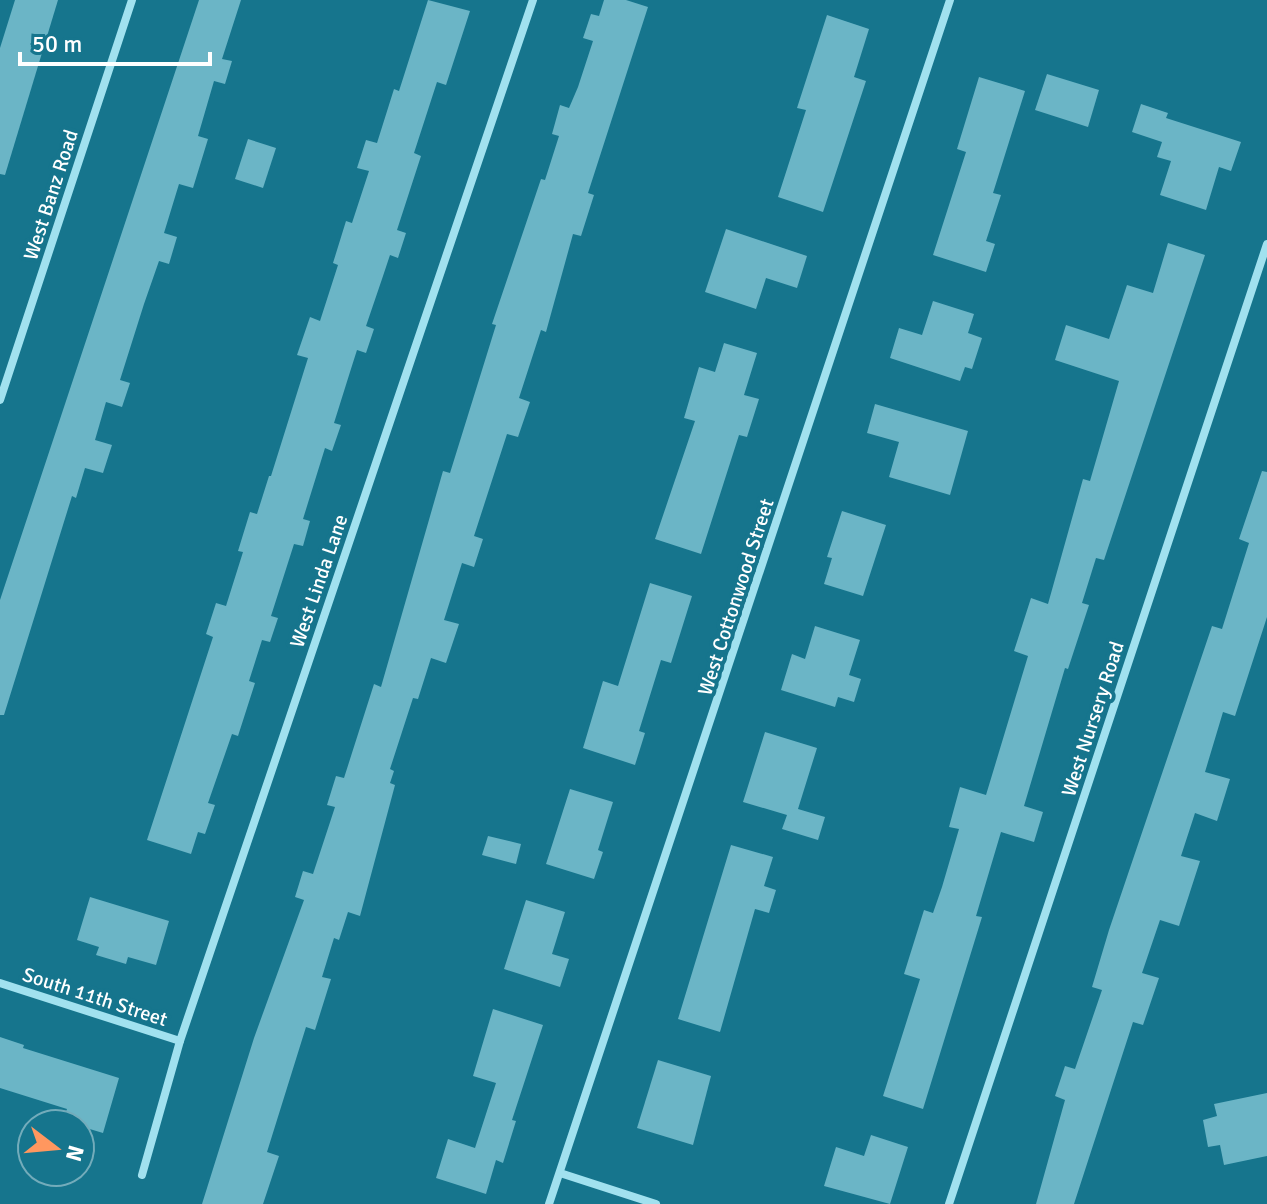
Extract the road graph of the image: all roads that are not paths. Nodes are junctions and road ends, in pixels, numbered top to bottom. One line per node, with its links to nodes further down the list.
1 (132, 0): 5 (street, West Banz Road)
2 (533, 0): 7 (street, West Linda Lane)
3 (950, 0): 8 (street, West Cottonwood Street)
4 (1267, 244): 12 (street, West Nursery Road)
5 (0, 400)
6 (0, 983): 7 (street, South 11th Street)
7 (180, 1041): 9 (street, West Linda Lane)
8 (560, 1173): 10 (street, West Cottonwood Street); 11 (street)
9 (142, 1175)
10 (549, 1204)
11 (656, 1204)
12 (949, 1204)

